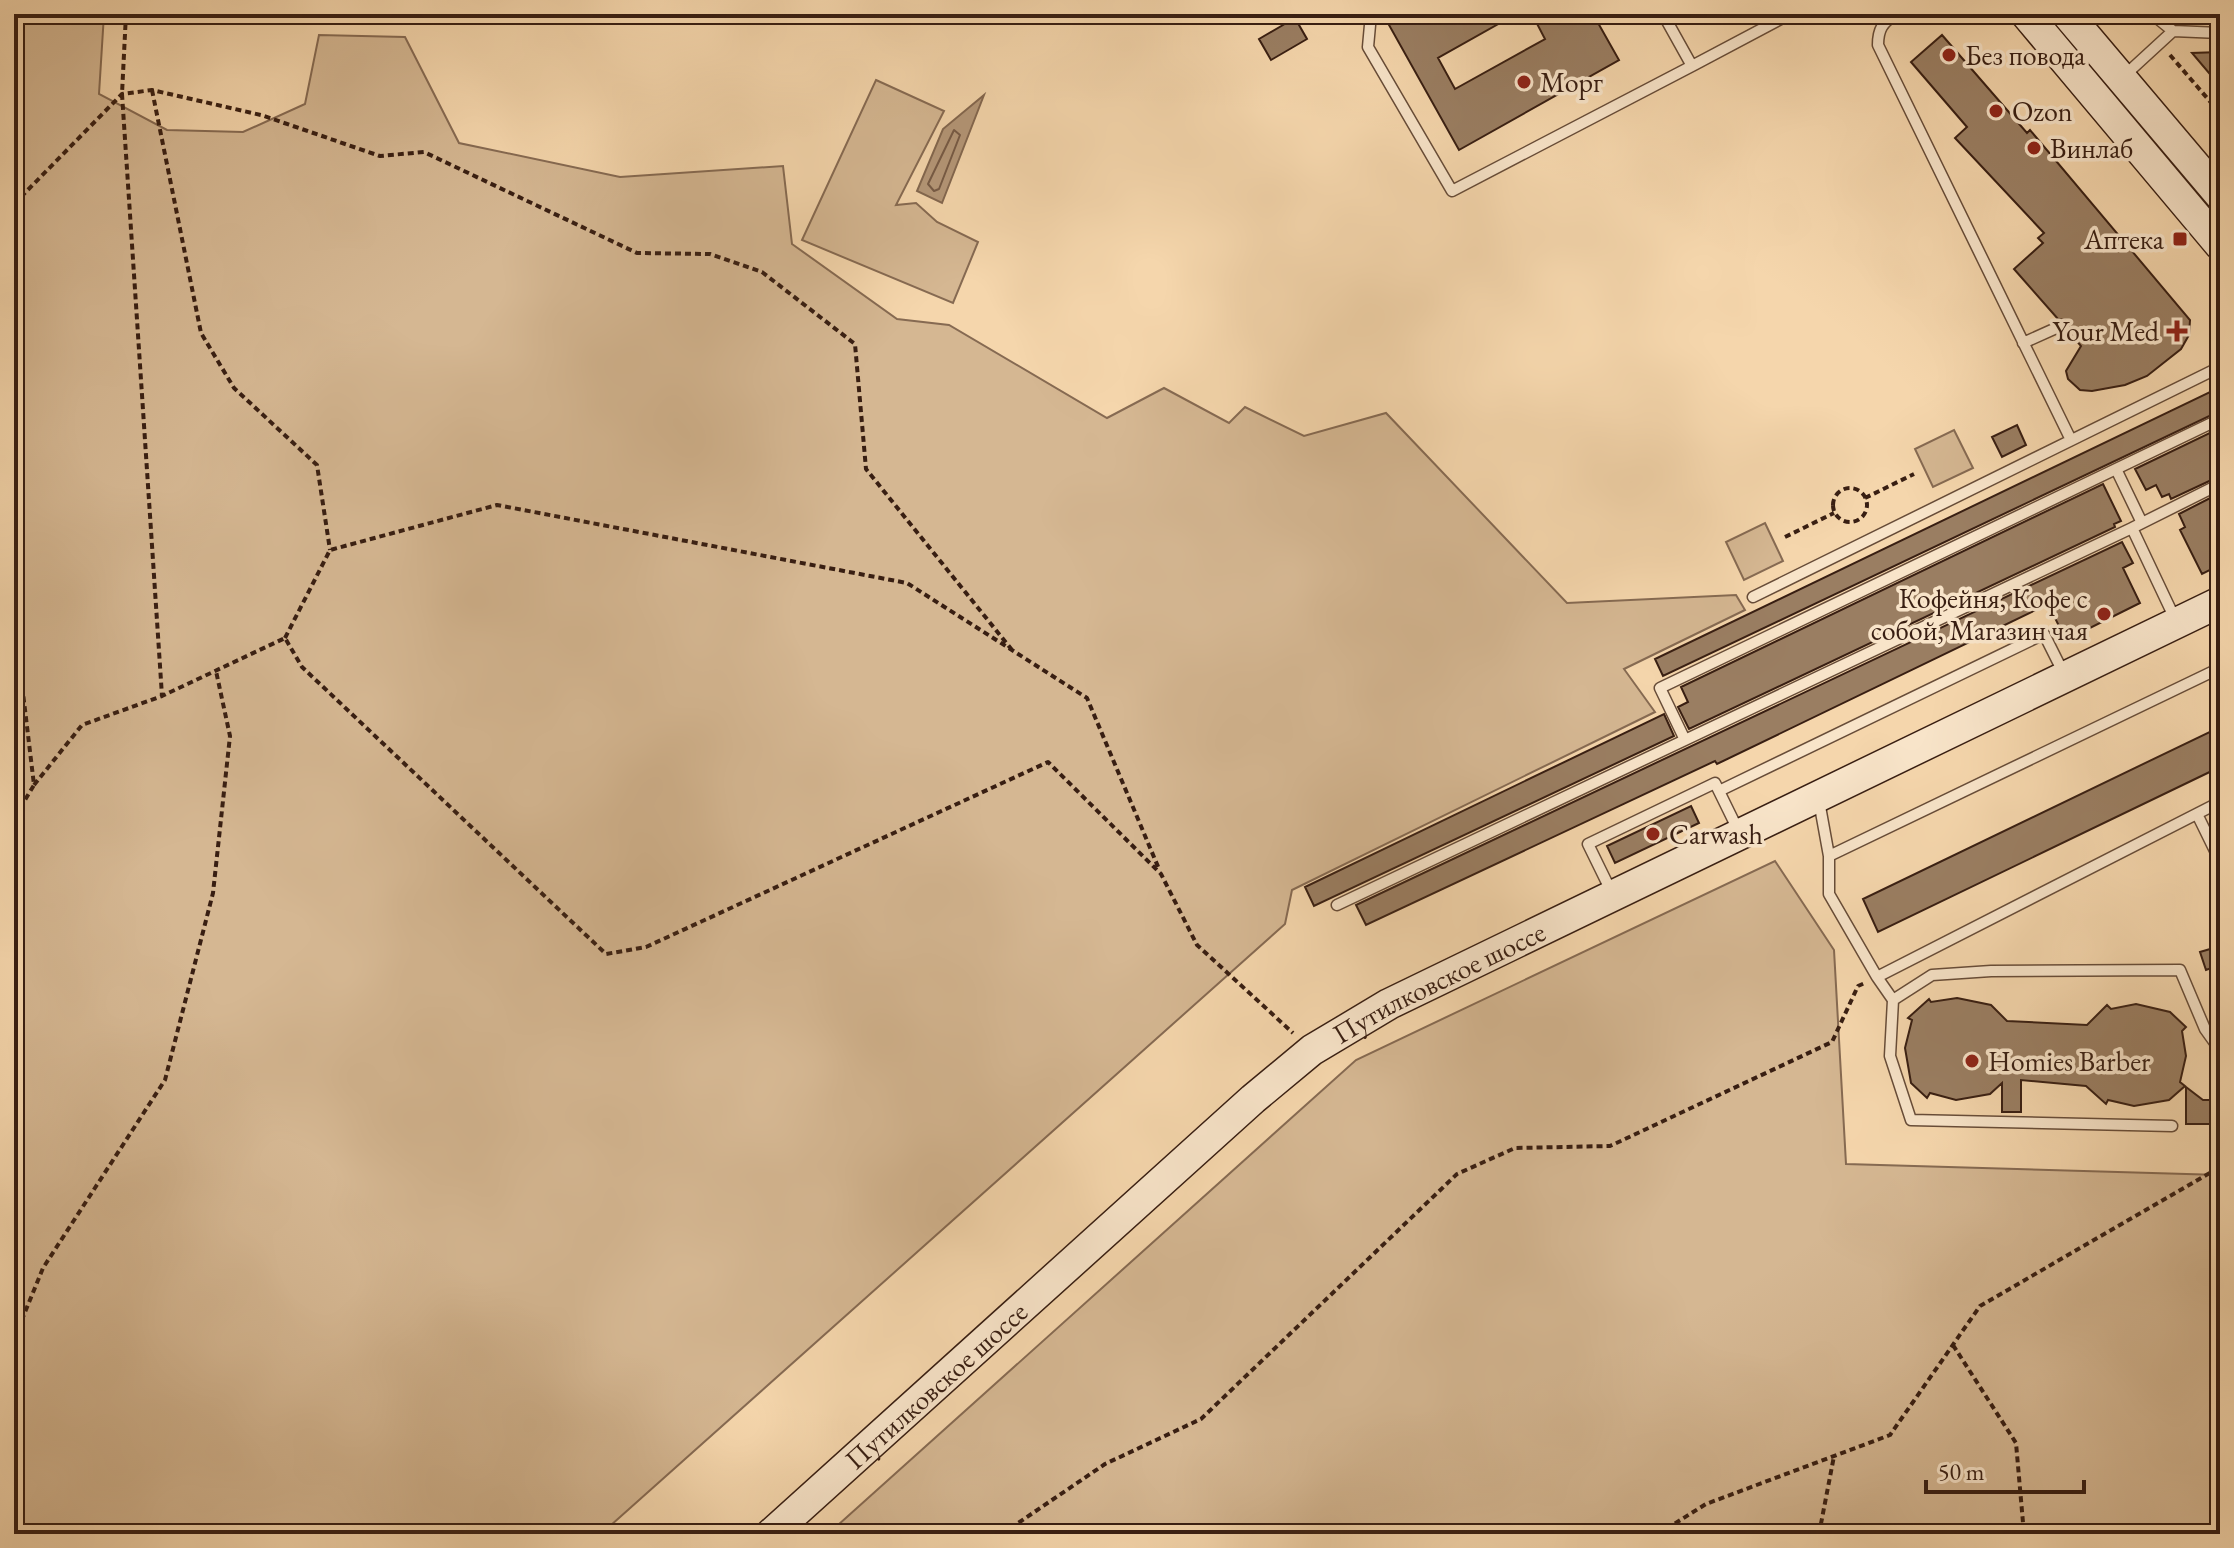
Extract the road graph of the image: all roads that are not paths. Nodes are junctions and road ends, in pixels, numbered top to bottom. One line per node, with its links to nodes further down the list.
1 (1371, 14): 10 (lane)
2 (1663, 14): 10 (lane)
3 (1790, 14): 10 (lane)
4 (1897, 14): 15 (lane)
5 (2026, 14): 13 (main road)
6 (2067, 14): 11 (main road)
7 (2152, 14): 8 (lane)
8 (2173, 31): 9 (lane); 11 (lane)
9 (2220, 33)
10 (1692, 66)
11 (2122, 78): 12 (main road)
12 (2220, 195)
13 (2220, 245)
14 (2063, 325): 15 (lane)
15 (2023, 343): 18 (lane)
16 (2220, 367): 18 (lane)
17 (2220, 419): 19 (lane)
18 (2071, 440): 22 (lane)
19 (2116, 469): 21 (lane); 27 (lane)
20 (2220, 484): 21 (lane)
21 (2137, 526): 24 (lane); 27 (lane)
22 (1753, 597)
23 (2220, 602): 24 (main road, Путилковское шоссе)
24 (2177, 622): 26 (main road, Путилковское шоссе)
25 (2220, 668): 33 (lane)
26 (2065, 677): 28 (lane); 29 (main road, Путилковское шоссе)
27 (1685, 740): 36 (lane)
28 (1719, 791): 32 (lane); 35 (lane)
29 (1818, 796): 32 (main road, Путилковское шоссе); 33 (lane)
30 (2220, 802): 31 (lane)
31 (2197, 814): 34 (lane); 37 (lane)
32 (1740, 834): 35 (main road, Путилковское шоссе)
33 (1829, 856): 37 (lane)
34 (2220, 861)
35 (1613, 895): 41 (main road, Путилковское шоссе)
36 (1337, 905)
37 (1877, 977): 38 (lane)
38 (1893, 1000): 39 (lane); 40 (lane)
39 (2220, 1050)
40 (2172, 1126)
41 (771, 1534)

